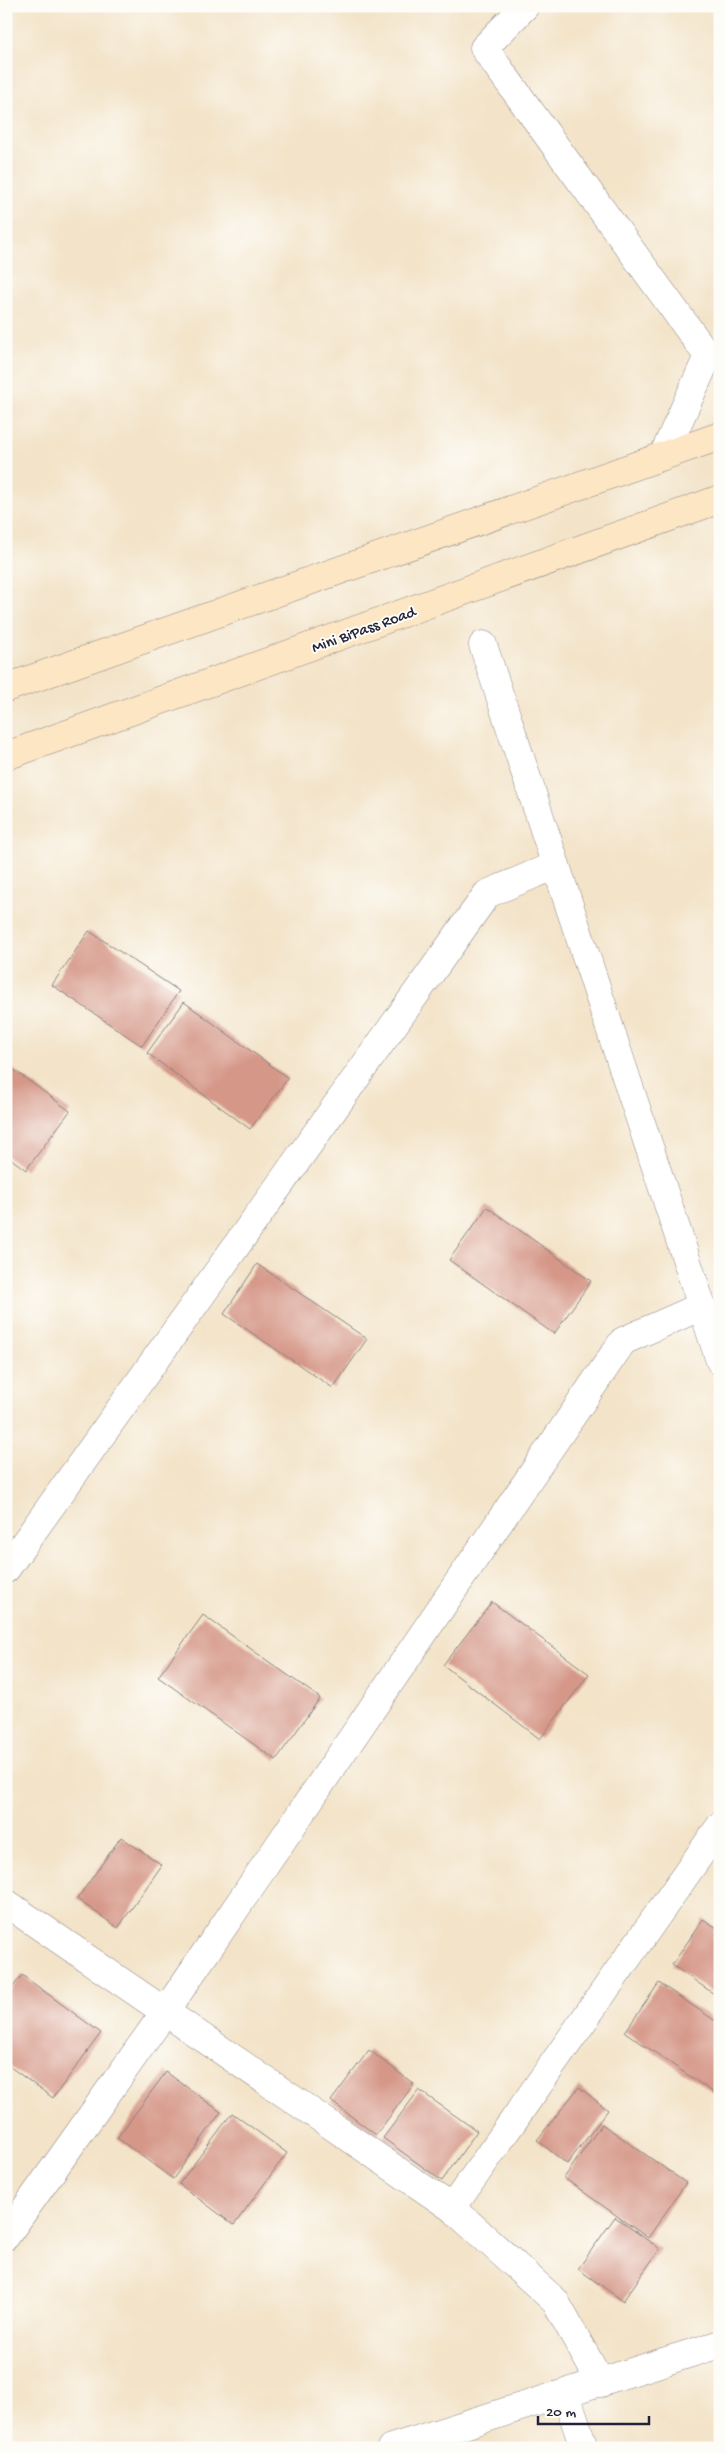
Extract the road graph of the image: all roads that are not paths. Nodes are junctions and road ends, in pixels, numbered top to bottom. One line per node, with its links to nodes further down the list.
1 (525, 6): 2 (street)
2 (714, 354): 4 (street)
3 (720, 436): 4 (street)
4 (663, 456): 7 (street)
5 (720, 499): 8 (street, Mini BiPass Road)
6 (483, 646): 9 (street)
7 (6, 688)
8 (6, 756)
9 (556, 865): 10 (street); 12 (street)
10 (702, 1306): 11 (street); 15 (street)
11 (720, 1361)
12 (6, 1569)
13 (720, 1826): 16 (street)
14 (6, 1903): 15 (street)
15 (165, 2012): 16 (street); 17 (street)
16 (452, 2208): 19 (street)
17 (6, 2236)
18 (720, 2344): 19 (street)
19 (601, 2383): 20 (street)
20 (566, 2394): 21 (street); 22 (street)
21 (391, 2448)
22 (584, 2448)

